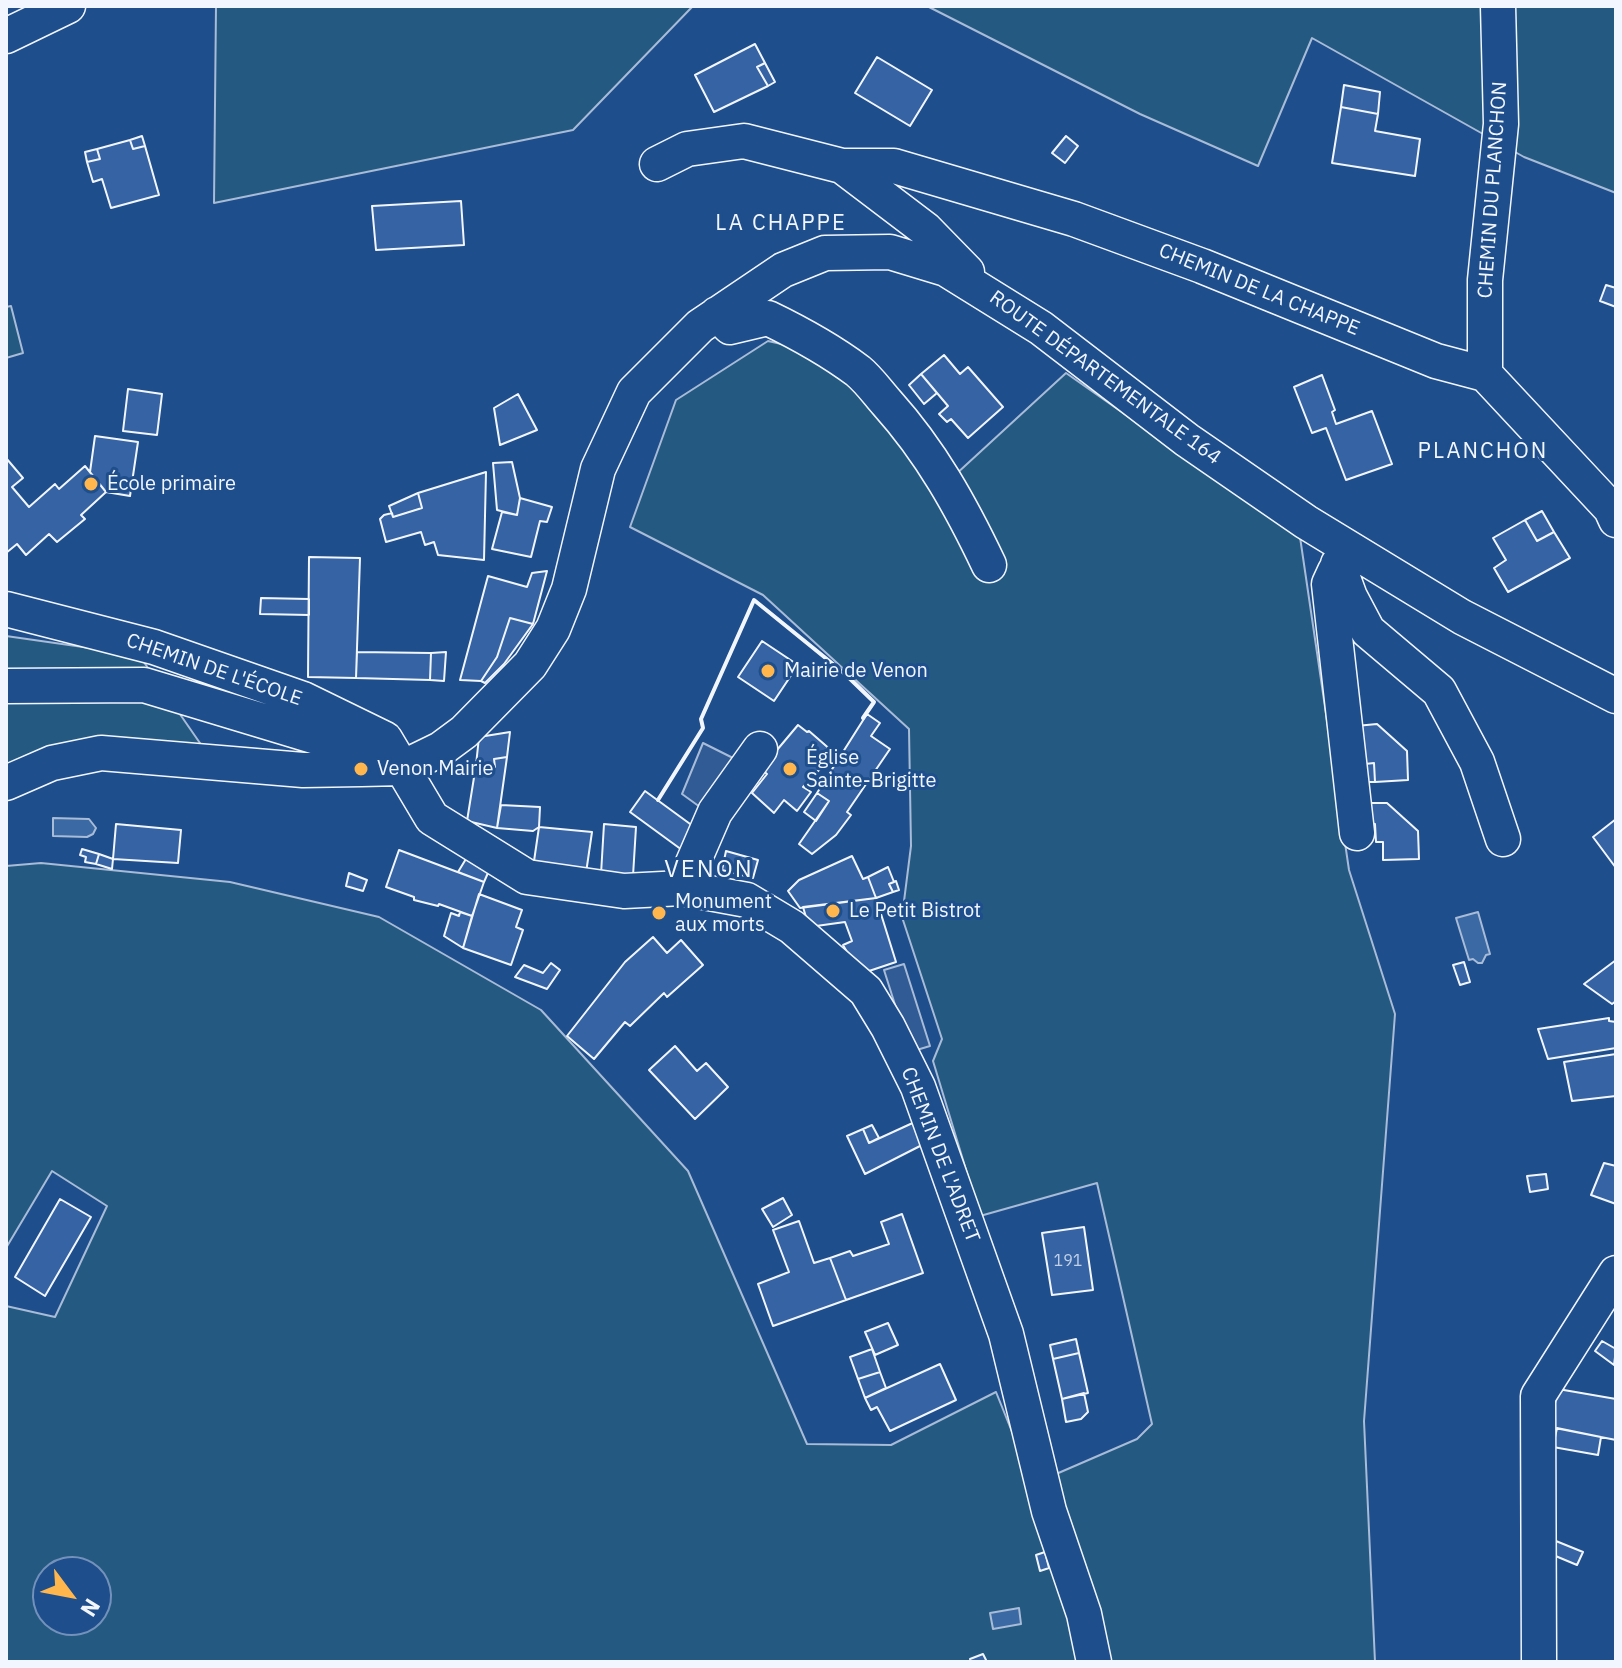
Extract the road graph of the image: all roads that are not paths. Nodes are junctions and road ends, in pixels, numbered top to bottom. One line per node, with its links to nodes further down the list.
1 (68, 6): 3 (street)
2 (1498, 6): 8 (street, CHEMIN DU PLANCHON)
3 (6, 36)
4 (657, 164): 5 (street)
5 (842, 166): 6 (street); 8 (street, CHEMIN DE LA CHAPPE)
6 (984, 290): 7 (street, ROUTE DÉPARTEMENTALE 164); 10 (street, ROUTE DÉPARTEMENTALE 164)
7 (717, 314): 11 (street); 16 (street, ROUTE DÉPARTEMENTALE 164)
8 (1485, 374): 9 (street)
9 (1616, 520)
10 (1342, 555): 14 (street, ROUTE DÉPARTEMENTALE 164); 18 (street); 19 (street)
11 (989, 565)
12 (6, 609): 16 (street, CHEMIN DE L'ÉCOLE)
13 (6, 686): 16 (street)
14 (1616, 696)
15 (760, 749): 20 (street)
16 (393, 754): 17 (street, ROUTE DÉPARTEMENTALE 164); 20 (street, CHEMIN DE L'ADRET)
17 (6, 783)
18 (1357, 833)
19 (1503, 839)
20 (682, 888): 22 (street, CHEMIN DE L'ADRET)
21 (1616, 1273): 23 (street)
22 (1094, 1662)
23 (1539, 1662)

